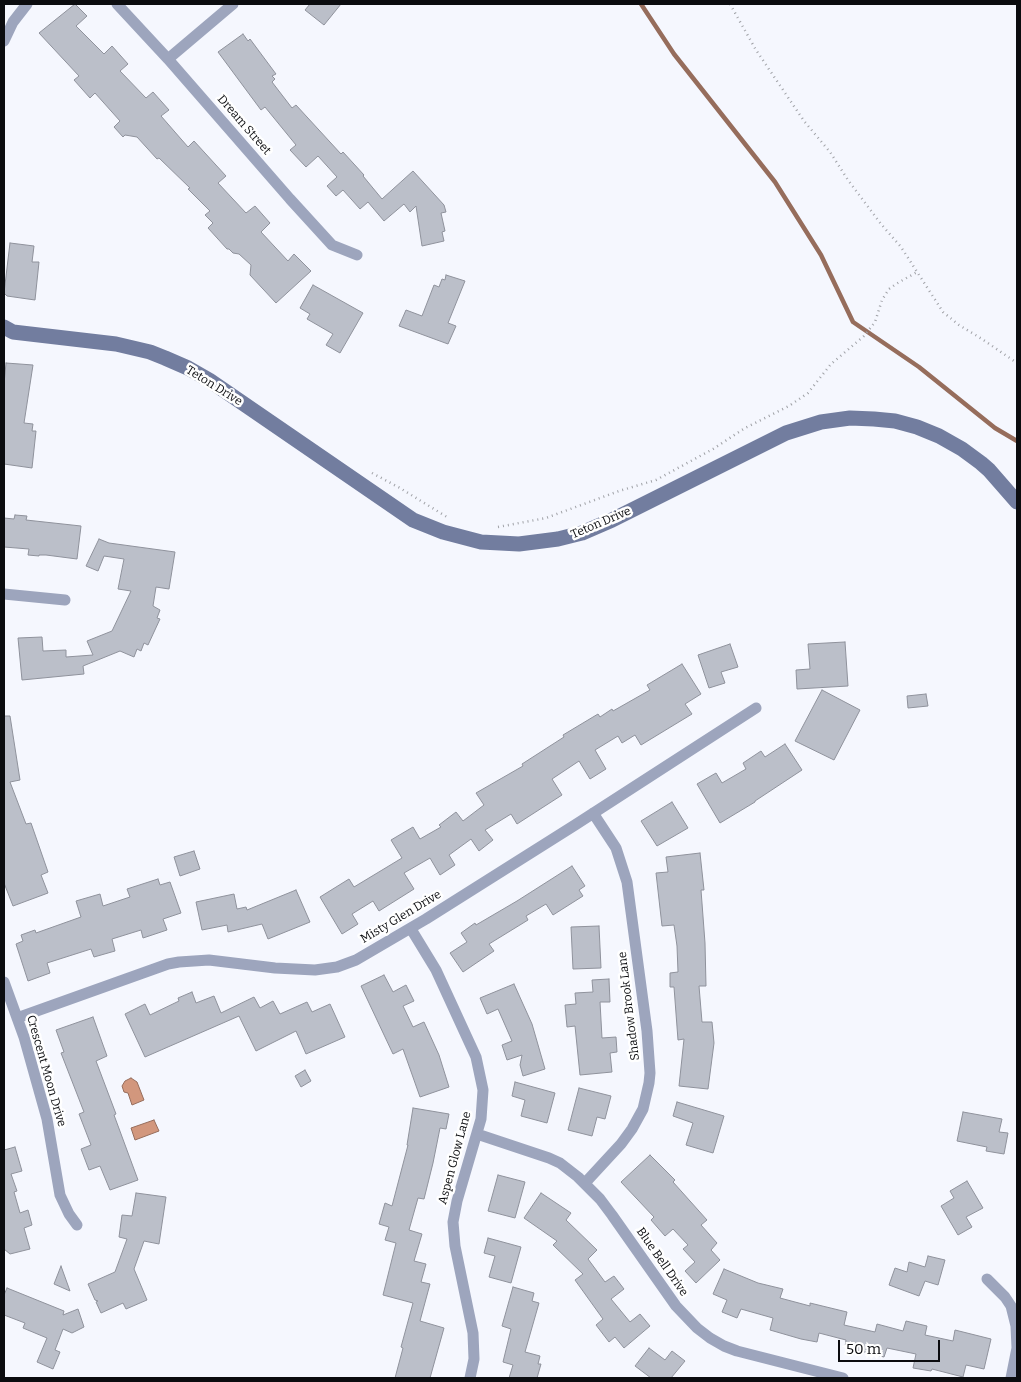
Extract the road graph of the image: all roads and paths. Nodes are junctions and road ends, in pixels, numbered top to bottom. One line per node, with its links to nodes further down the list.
1 (27, 4): 5 (street)
2 (117, 4): 6 (street, Dream Street)
3 (233, 4): 6 (street)
4 (730, 4): 8 (path)
5 (4, 41)
6 (168, 59): 7 (street, Dream Street)
7 (357, 255)
8 (917, 272): 10 (path); 14 (path)
9 (7, 331): 12 (street, Teton Drive)
10 (1017, 363)
11 (368, 471): 13 (path)
12 (1017, 502)
13 (451, 519)
14 (498, 528)
15 (4, 594): 16 (street)
16 (65, 600)
17 (756, 708): 18 (street, Misty Glen Drive)
18 (593, 813): 19 (street, Misty Glen Drive); 23 (street, Shadow Brook Lane)
19 (411, 929): 21 (street, Misty Glen Drive); 22 (street, Aspen Glow Lane)
20 (4, 982): 21 (street, Crescent Moon Drive)
21 (17, 1018): 24 (street, Crescent Moon Drive)
22 (477, 1134): 23 (street, Blue Bell Drive); 26 (street, Aspen Glow Lane)
23 (585, 1183): 27 (street, Blue Bell Drive)
24 (77, 1225)
25 (987, 1279): 28 (street)
26 (470, 1378)
27 (843, 1378)
28 (1011, 1378)

